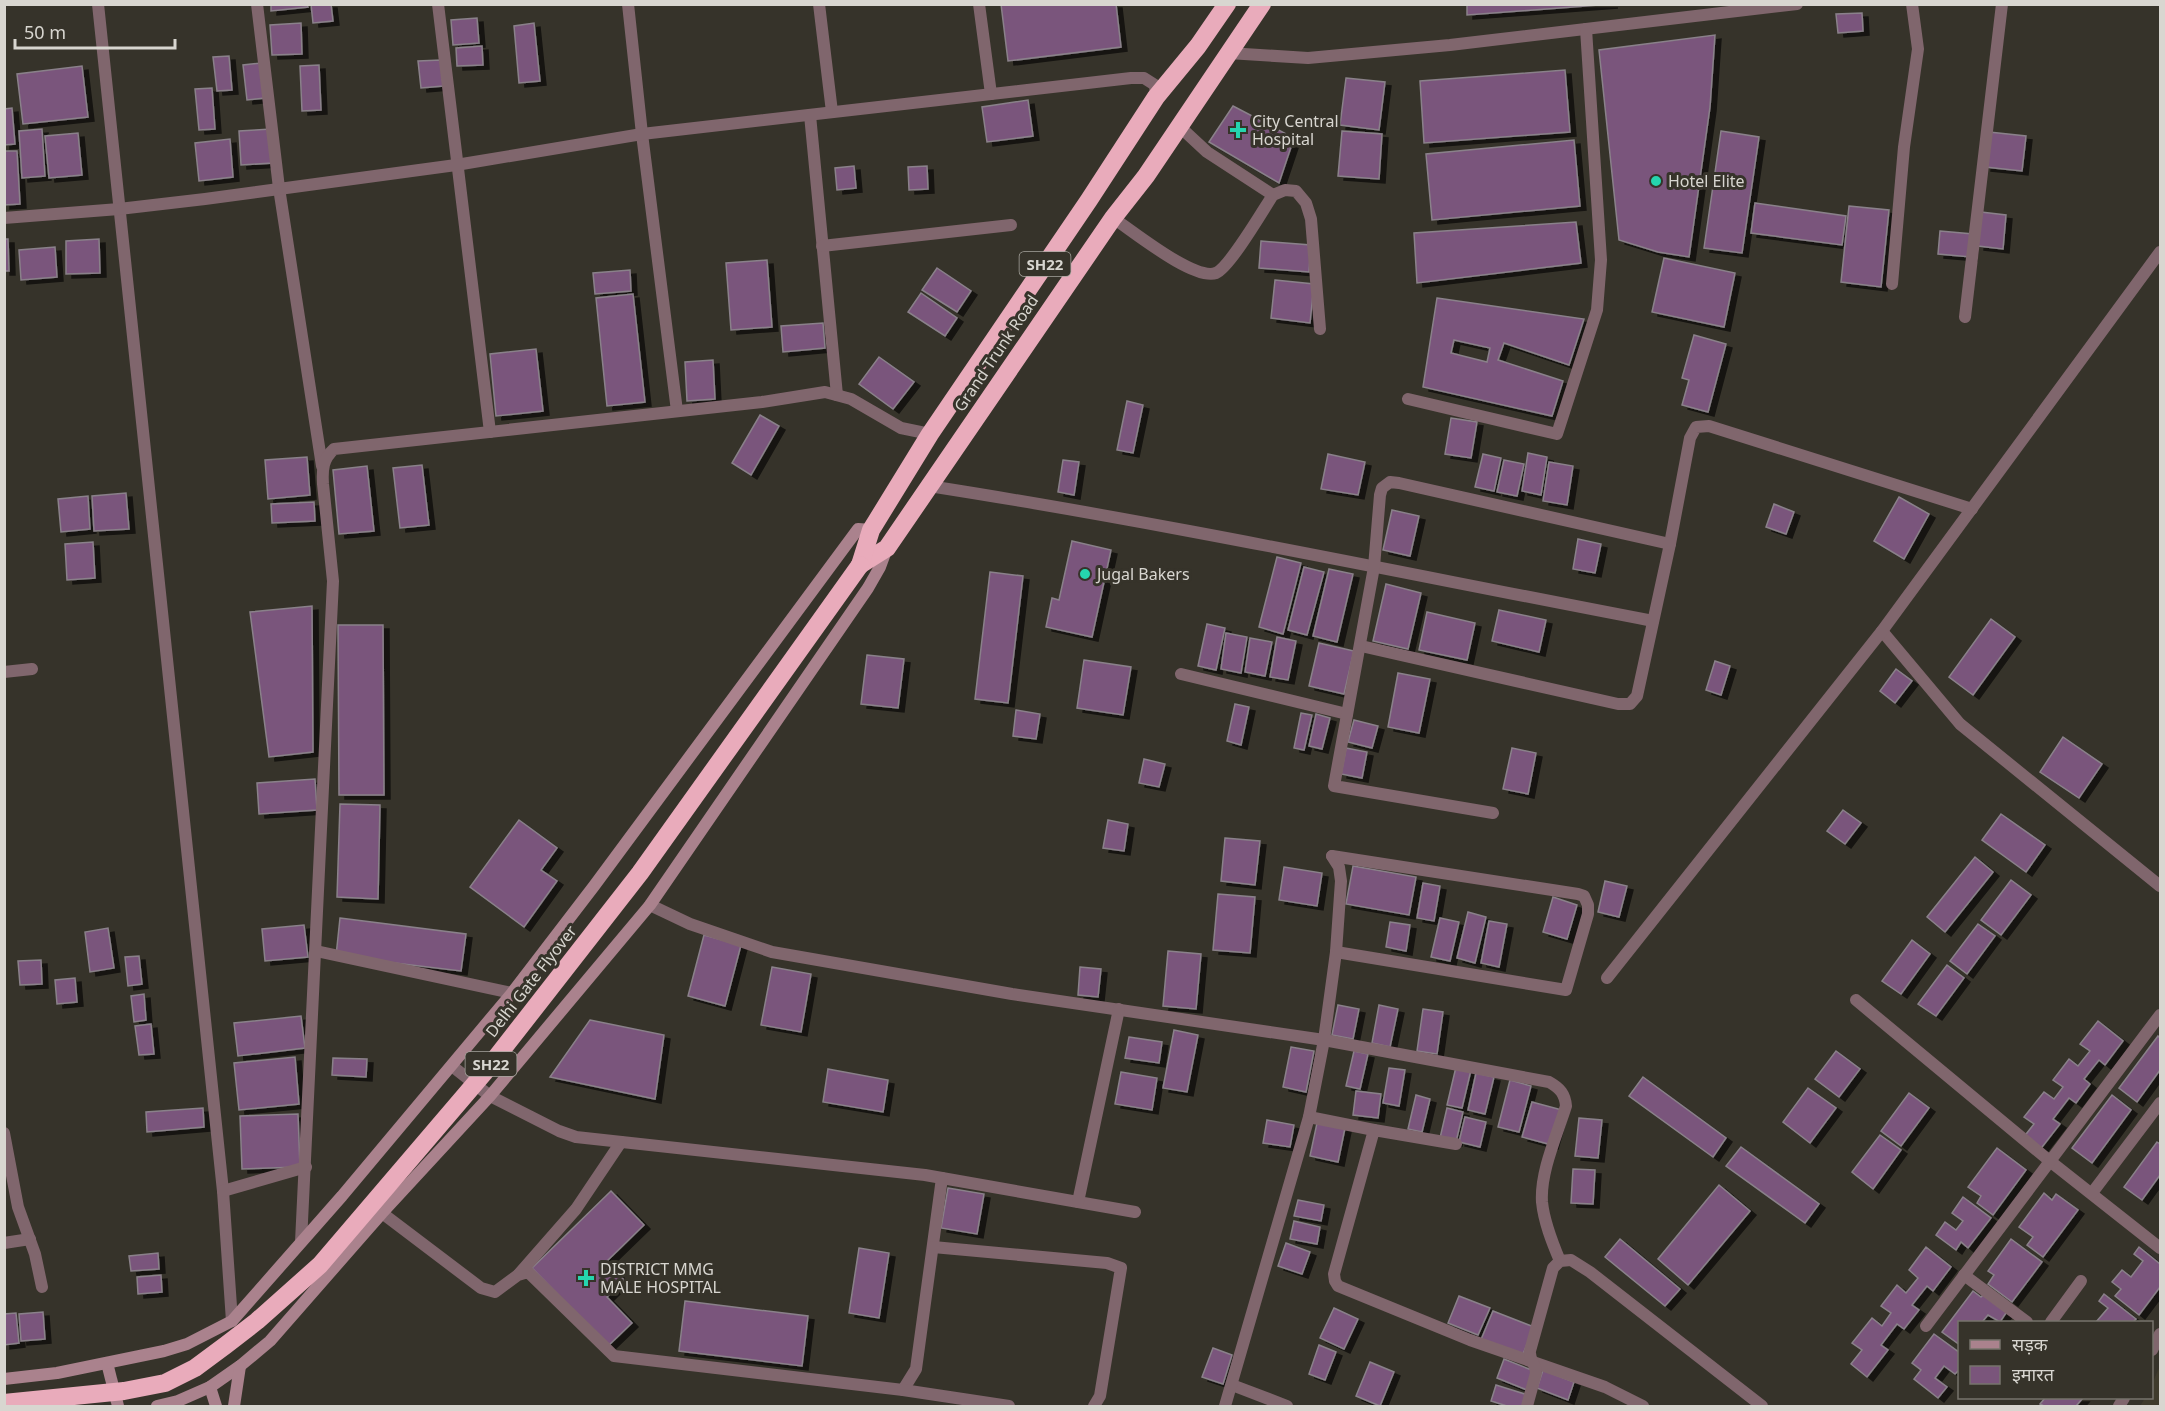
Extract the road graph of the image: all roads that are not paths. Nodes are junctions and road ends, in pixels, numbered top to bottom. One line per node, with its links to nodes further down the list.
1 (98, 4): 23 (street)
2 (257, 4): 21 (street)
3 (438, 4): 20 (street)
4 (628, 4): 19 (street)
5 (819, 4): 16 (street)
6 (979, 4): 14 (street)
7 (1227, 4): 15 (highway, Grand Trunk Road / SH22)
8 (1262, 4): 13 (highway, Grand Trunk Road)
9 (1797, 4): 12 (street)
10 (1912, 4): 29 (street)
11 (2002, 4): 30 (street)
12 (1586, 29): 13 (street); 33 (street)
13 (1228, 53): 18 (highway, Grand Trunk Road)
14 (991, 94): 15 (street); 16 (street)
15 (1156, 97): 36 (highway, Grand Trunk Road / SH22)
16 (832, 112): 17 (street)
17 (810, 115): 19 (street); 27 (street)
18 (1179, 126): 22 (street); 25 (highway, Grand Trunk Road)
19 (642, 134): 20 (street); 34 (street)
20 (456, 165): 21 (street); 35 (street)
21 (279, 188): 23 (street); 37 (street)
22 (1273, 195): 25 (street); 31 (street)
23 (119, 209): 24 (street); 74 (street)
24 (4, 218)
25 (1113, 218): 38 (highway, Grand Trunk Road)
26 (1011, 225): 27 (street)
27 (822, 246): 32 (street)
28 (2160, 252): 39 (street)
29 (1892, 284)
30 (1965, 317)
31 (1320, 329)
32 (837, 395): 34 (street); 36 (street)
33 (1408, 399)
34 (677, 411): 35 (street)
35 (490, 432): 37 (street)
36 (930, 434): 40 (highway, Grand Trunk Road / SH22)
37 (322, 468): 55 (street)
38 (929, 486): 42 (highway, Grand Trunk Road); 44 (street)
39 (1972, 508): 41 (street); 46 (street)
40 (871, 530): 43 (highway, Delhi Gate Flyover / SH22); 58 (main road)
41 (1671, 544): 44 (street); 45 (street)
42 (887, 548): 43 (highway, Delhi Gate Flyover); 54 (main road)
43 (860, 564): 100 (highway, Delhi Gate Flyover / SH22, bridge)
44 (1374, 567): 45 (street); 47 (street)
45 (1653, 621): 47 (street)
46 (1882, 631): 53 (street); 57 (street)
47 (1360, 646): 51 (street)
48 (32, 669): 49 (street)
49 (4, 672)
50 (1181, 674): 51 (street)
51 (1347, 714): 52 (street)
52 (1492, 813)
53 (2160, 886)
54 (650, 904): 60 (street); 64 (main road)
55 (316, 951): 58 (street); 72 (street)
56 (1336, 952): 56 (street); 62 (street)
57 (1607, 978)
58 (512, 993): 63 (main road)
59 (1856, 1000): 71 (street)
60 (1119, 1009): 62 (street); 76 (street)
61 (2160, 1015): 71 (street)
62 (1324, 1040): 66 (street); 84 (street)
63 (452, 1066): 64 (street); 80 (main road)
64 (490, 1096): 69 (street); 78 (main road)
65 (2160, 1103): 75 (street)
66 (1309, 1117): 67 (street); 97 (street)
67 (1374, 1130): 70 (street); 94 (street)
68 (4, 1133): 79 (street)
69 (621, 1142): 73 (street); 85 (street)
70 (1456, 1144)
71 (2051, 1162): 75 (street); 86 (street)
72 (306, 1167): 74 (street); 80 (street)
73 (942, 1178): 76 (street); 82 (street)
74 (223, 1191): 89 (street)
75 (2092, 1193): 83 (street)
76 (1078, 1202): 77 (street)
77 (1135, 1212)
78 (382, 1213): 85 (street); 95 (main road)
79 (30, 1239): 81 (street); 88 (street)
80 (301, 1242): 89 (main road)
81 (4, 1243)
82 (933, 1247): 99 (street); 106 (street)
83 (2160, 1248)
84 (1560, 1260): 94 (street); 111 (street)
85 (518, 1275): 99 (street)
86 (1964, 1275): 90 (street); 92 (street)
87 (2081, 1281): 91 (street)
88 (42, 1287)
89 (232, 1321): 93 (main road)
90 (2024, 1321)
91 (2051, 1321)
92 (1926, 1326)
93 (106, 1363): 96 (main road); 101 (main road)
94 (1532, 1363): 109 (street); 110 (street)
95 (240, 1366): 98 (main road); 104 (main road)
96 (4, 1379)
97 (1232, 1385): 107 (street); 108 (street)
98 (210, 1387): 102 (main road); 103 (main road)
99 (903, 1390): 105 (street)
100 (4, 1403)
101 (118, 1407)
102 (157, 1407)
103 (216, 1407)
104 (234, 1407)
105 (1009, 1407)
106 (1094, 1407)
107 (1225, 1407)
108 (1287, 1407)
109 (1527, 1407)
110 (1643, 1407)
111 (1762, 1407)

